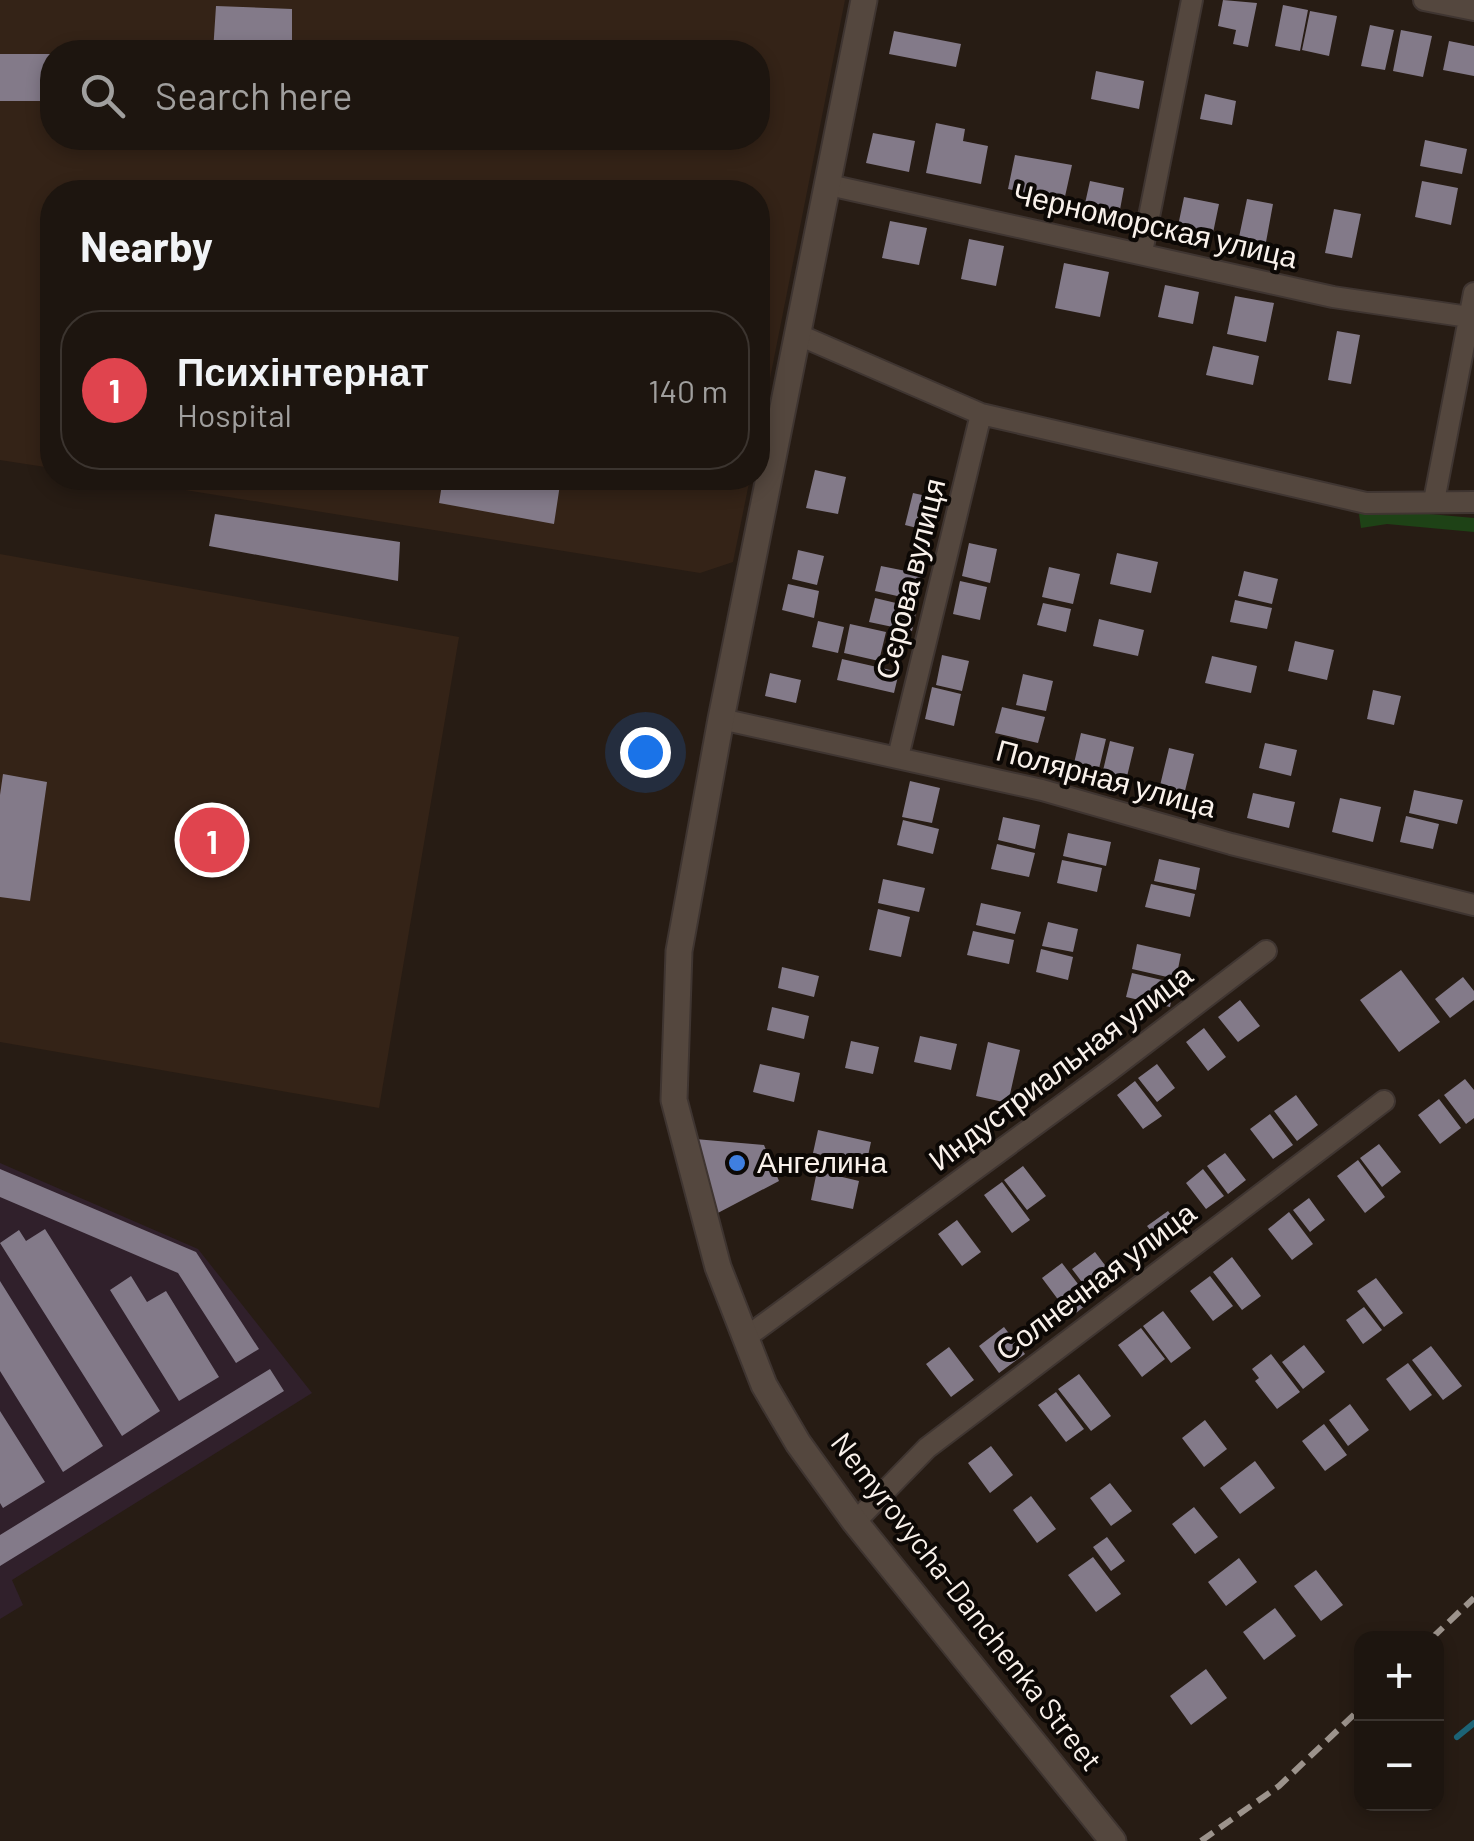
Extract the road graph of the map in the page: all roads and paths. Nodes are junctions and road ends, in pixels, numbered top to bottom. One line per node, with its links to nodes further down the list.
1 (864, 0): 5 (street, Nemyrovycha-Danchenka Street)
2 (1192, 0): 6 (street)
3 (1424, 0): 4 (street)
4 (1474, 10)
5 (828, 186): 6 (street, Черноморская улица); 9 (street, Nemyrovycha-Danchenka Street)
6 (1142, 252): 8 (street, Черноморская улица)
7 (1474, 293): 8 (street)
8 (1470, 316): 13 (street)
9 (800, 336): 10 (street); 11 (street, Nemyrovycha-Danchenka Street)
10 (982, 414): 13 (street); 16 (street, Сєрова вулиця)
11 (770, 481)
12 (768, 490): 15 (street, Nemyrovycha-Danchenka Street)
13 (1434, 501): 14 (street)
14 (1474, 502)
15 (721, 718): 16 (street, Полярная улица); 20 (street, Nemyrovycha-Danchenka Street)
16 (898, 757): 17 (street, Полярная улица)
17 (1474, 904)
18 (1266, 952): 20 (street, Индустриальная улица)
19 (1384, 1101): 21 (street, Солнечная улица)
20 (745, 1338): 21 (street, Nemyrovycha-Danchenka Street)
21 (855, 1522): 22 (street, Nemyrovycha-Danchenka Street)
22 (1109, 1840)

